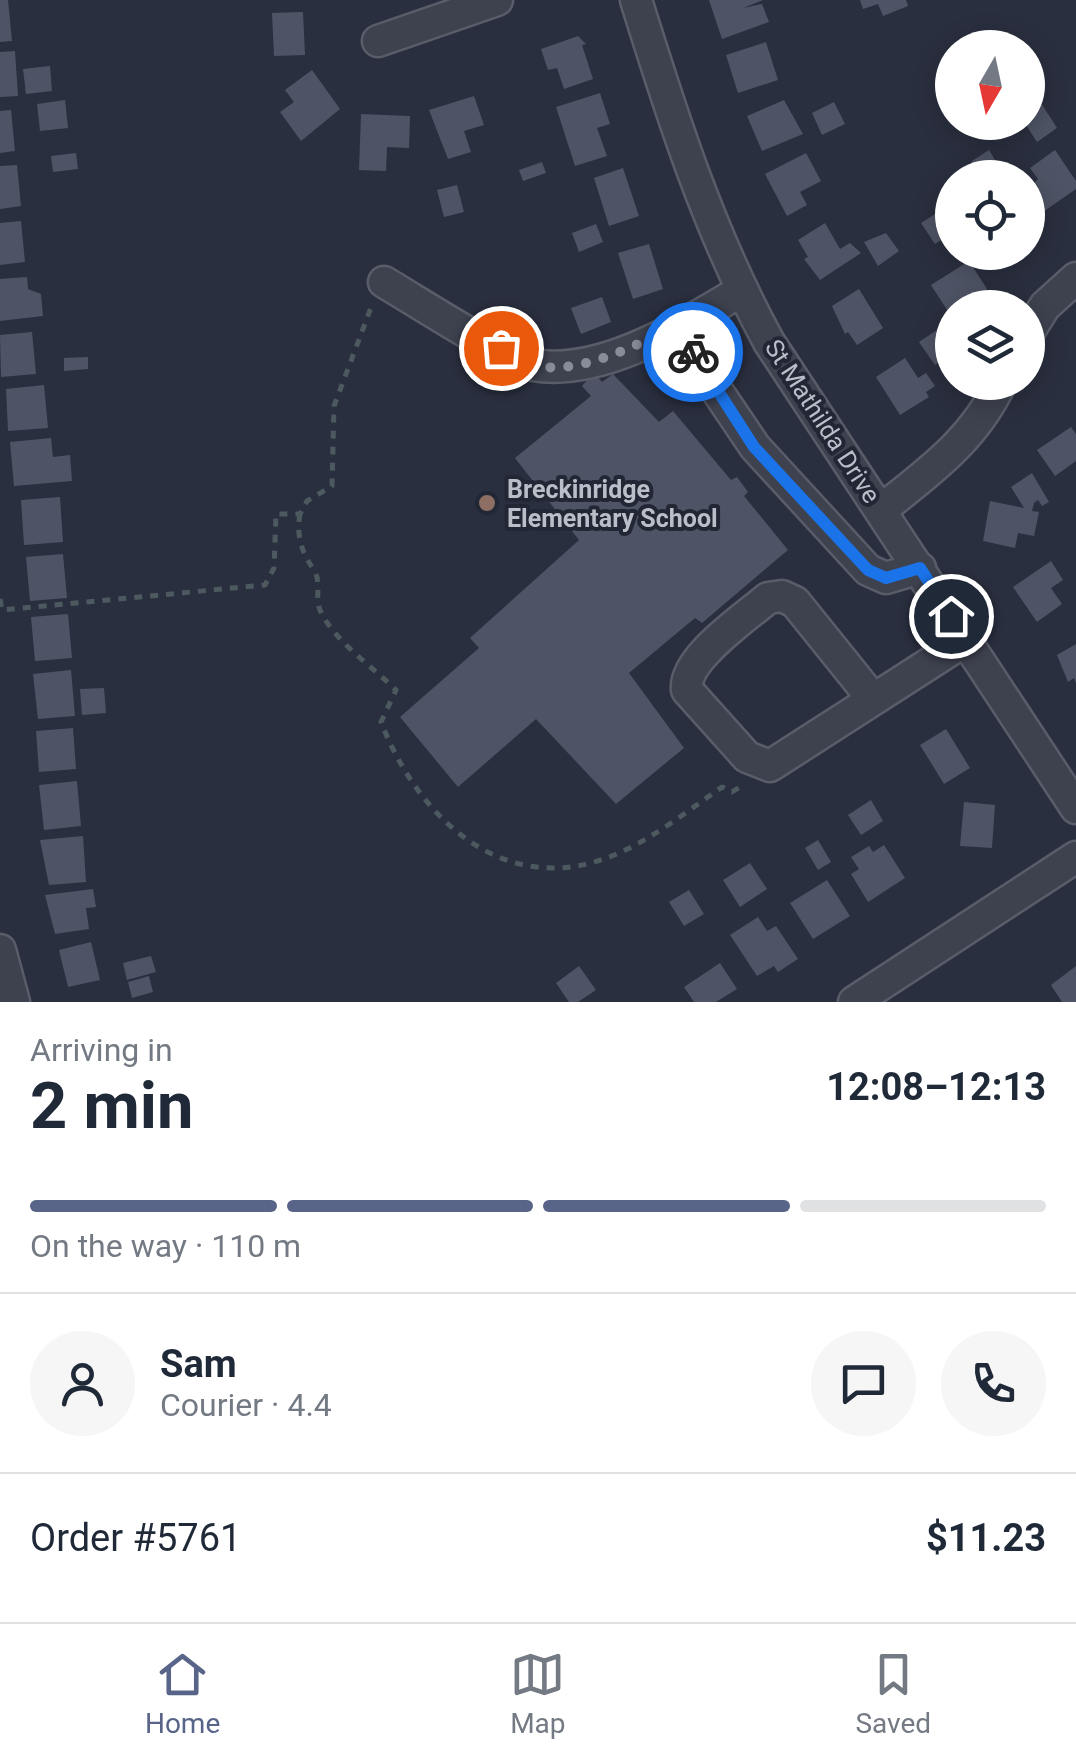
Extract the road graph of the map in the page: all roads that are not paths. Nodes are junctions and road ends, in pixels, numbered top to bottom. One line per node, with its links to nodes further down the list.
1 (498, 0): 3 (street)
2 (636, 0): 6 (street, St Mathilda Drive)
3 (378, 40)
4 (1076, 278): 7 (street)
5 (384, 282): 8 (street)
6 (742, 291): 8 (street); 10 (street, St Mathilda Drive)
7 (1045, 306)
8 (674, 327): 11 (street)
9 (991, 400): 10 (street)
10 (881, 510): 11 (street, St Mathilda Drive)
11 (920, 568): 12 (street, St Mathilda Drive)
12 (966, 640): 13 (street); 14 (street, St Mathilda Drive)
13 (872, 699): 13 (street)
14 (1076, 808)
15 (1076, 857): 18 (street)
16 (0, 950): 17 (street)
17 (14, 1002)
18 (854, 1002)

